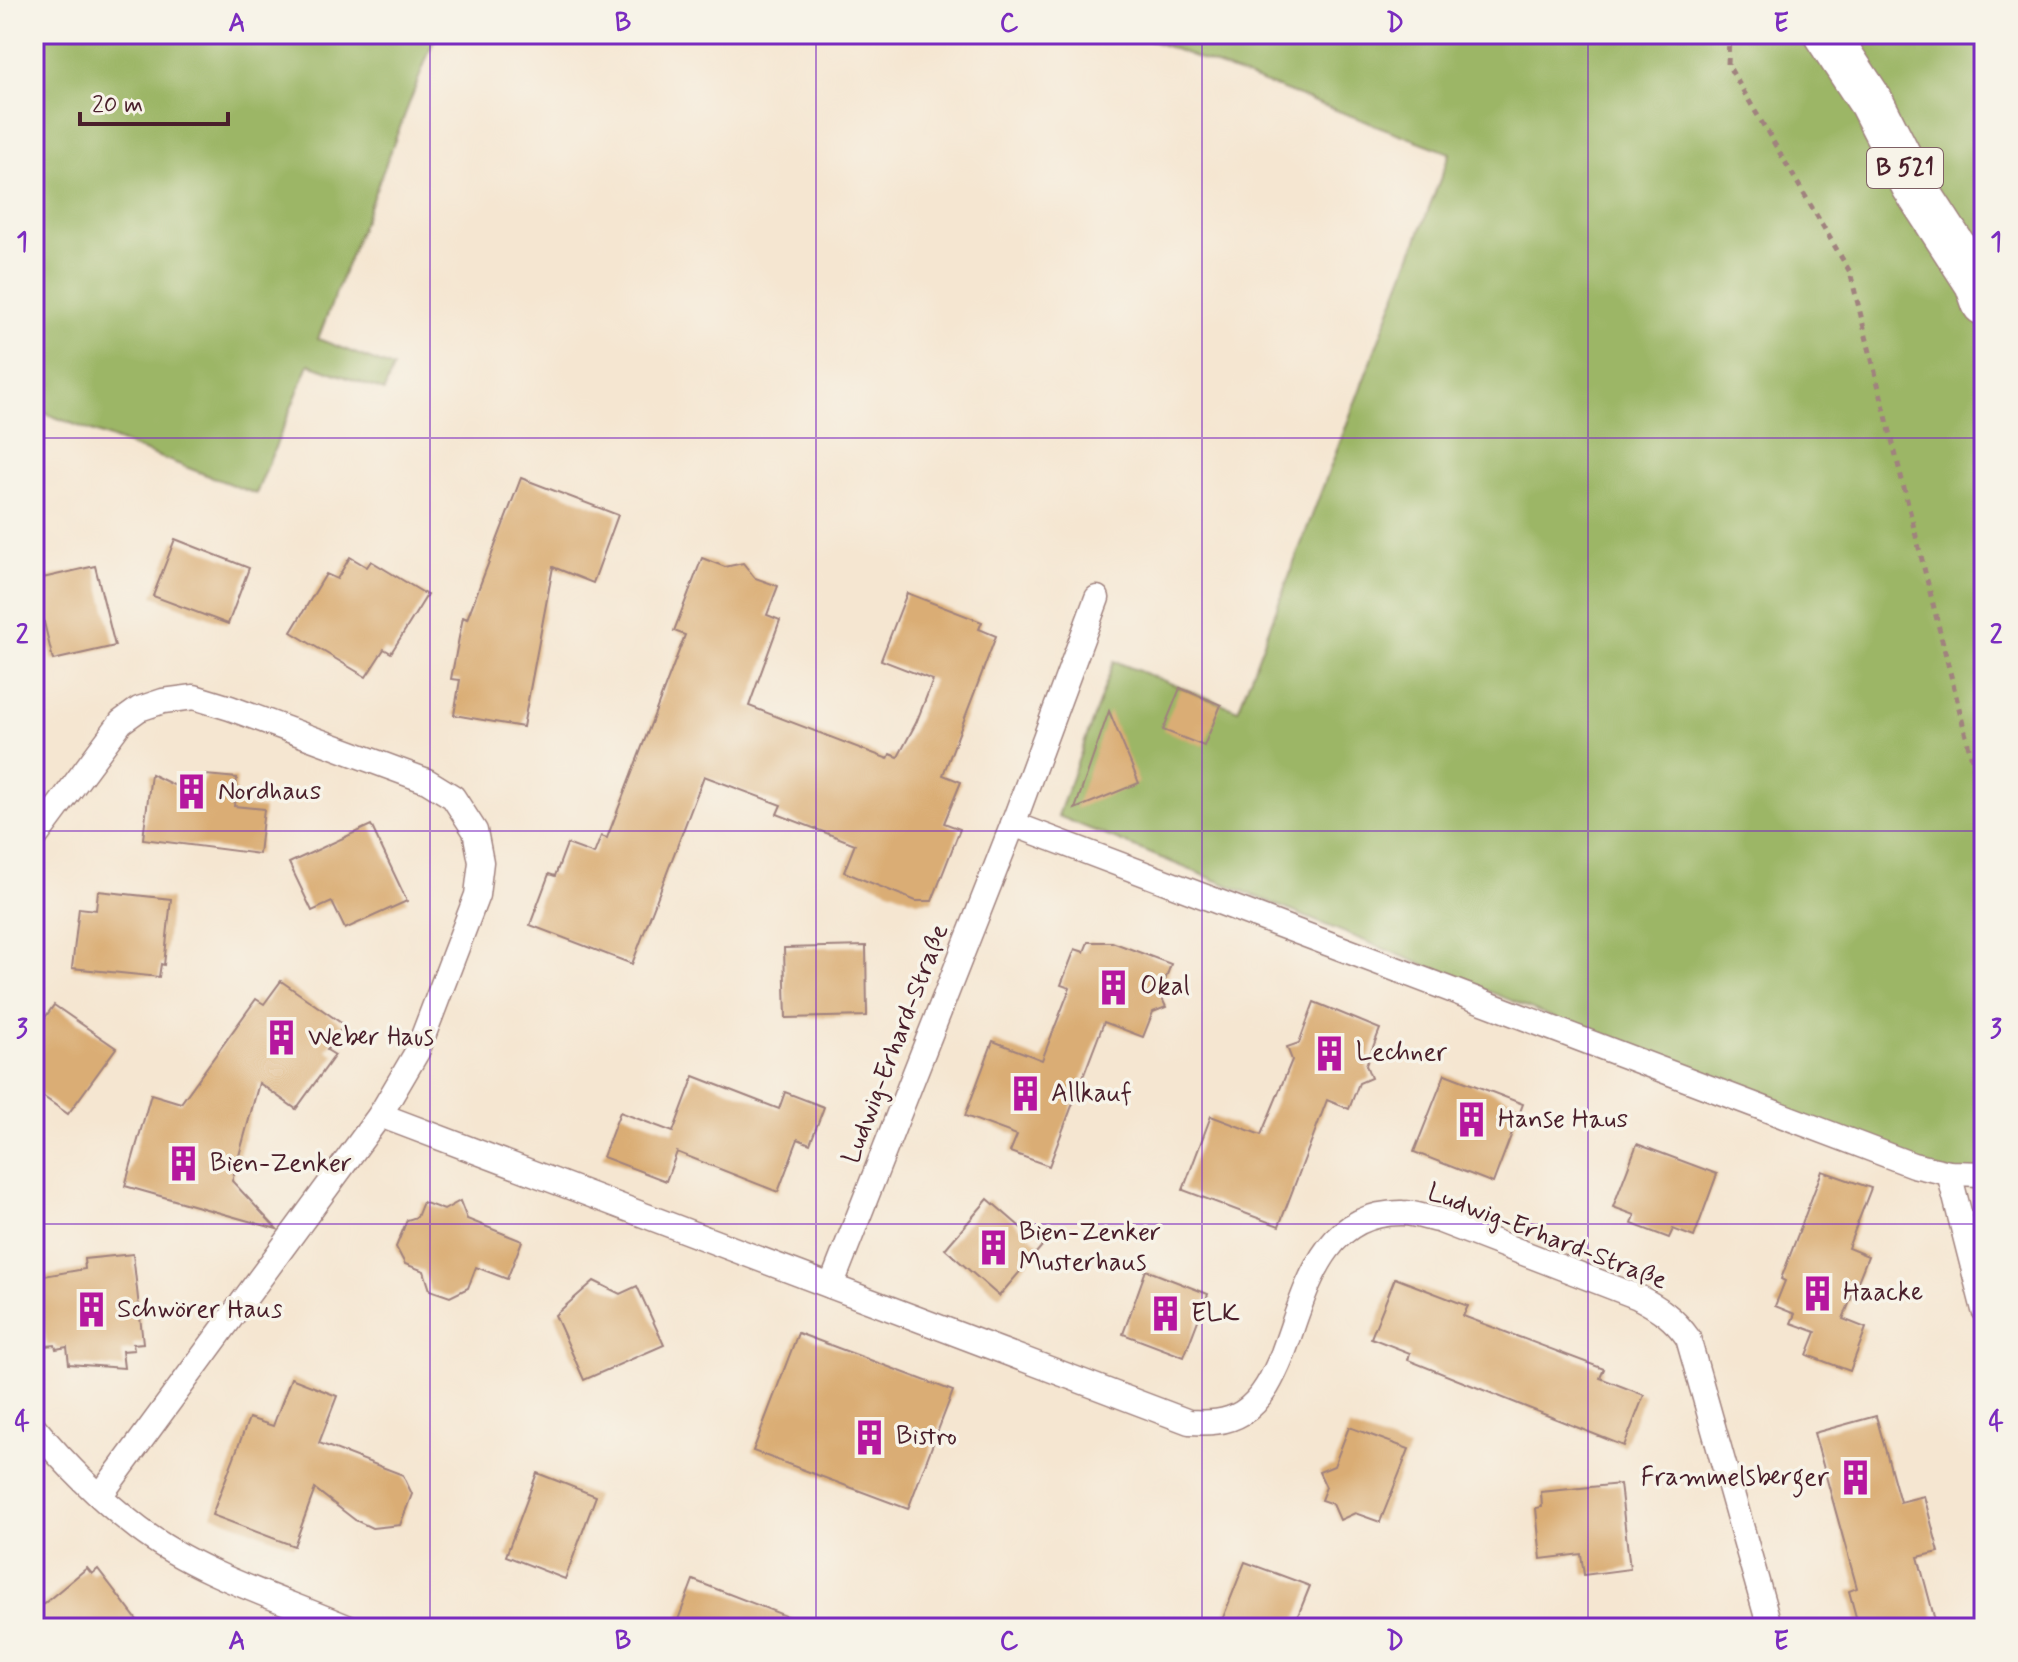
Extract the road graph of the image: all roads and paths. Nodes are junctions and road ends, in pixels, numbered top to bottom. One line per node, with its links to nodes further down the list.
1 (1729, 34): 5 (path)
2 (1826, 34): 3 (main road, B 521)
3 (1984, 303)
4 (1097, 598): 6 (lane, Ludwig-Erhard-Straße)
5 (1984, 808)
6 (1013, 824): 9 (lane); 11 (lane, Ludwig-Erhard-Straße)
7 (34, 839): 8 (lane)
8 (380, 1115): 11 (lane, Ludwig-Erhard-Straße); 14 (lane)
9 (1949, 1173): 10 (lane); 12 (lane)
10 (1984, 1174)
11 (831, 1286): 16 (lane, Ludwig-Erhard-Straße)
12 (1984, 1310)
13 (34, 1427): 14 (lane)
14 (100, 1496): 15 (lane)
15 (349, 1628)
16 (1770, 1628)

